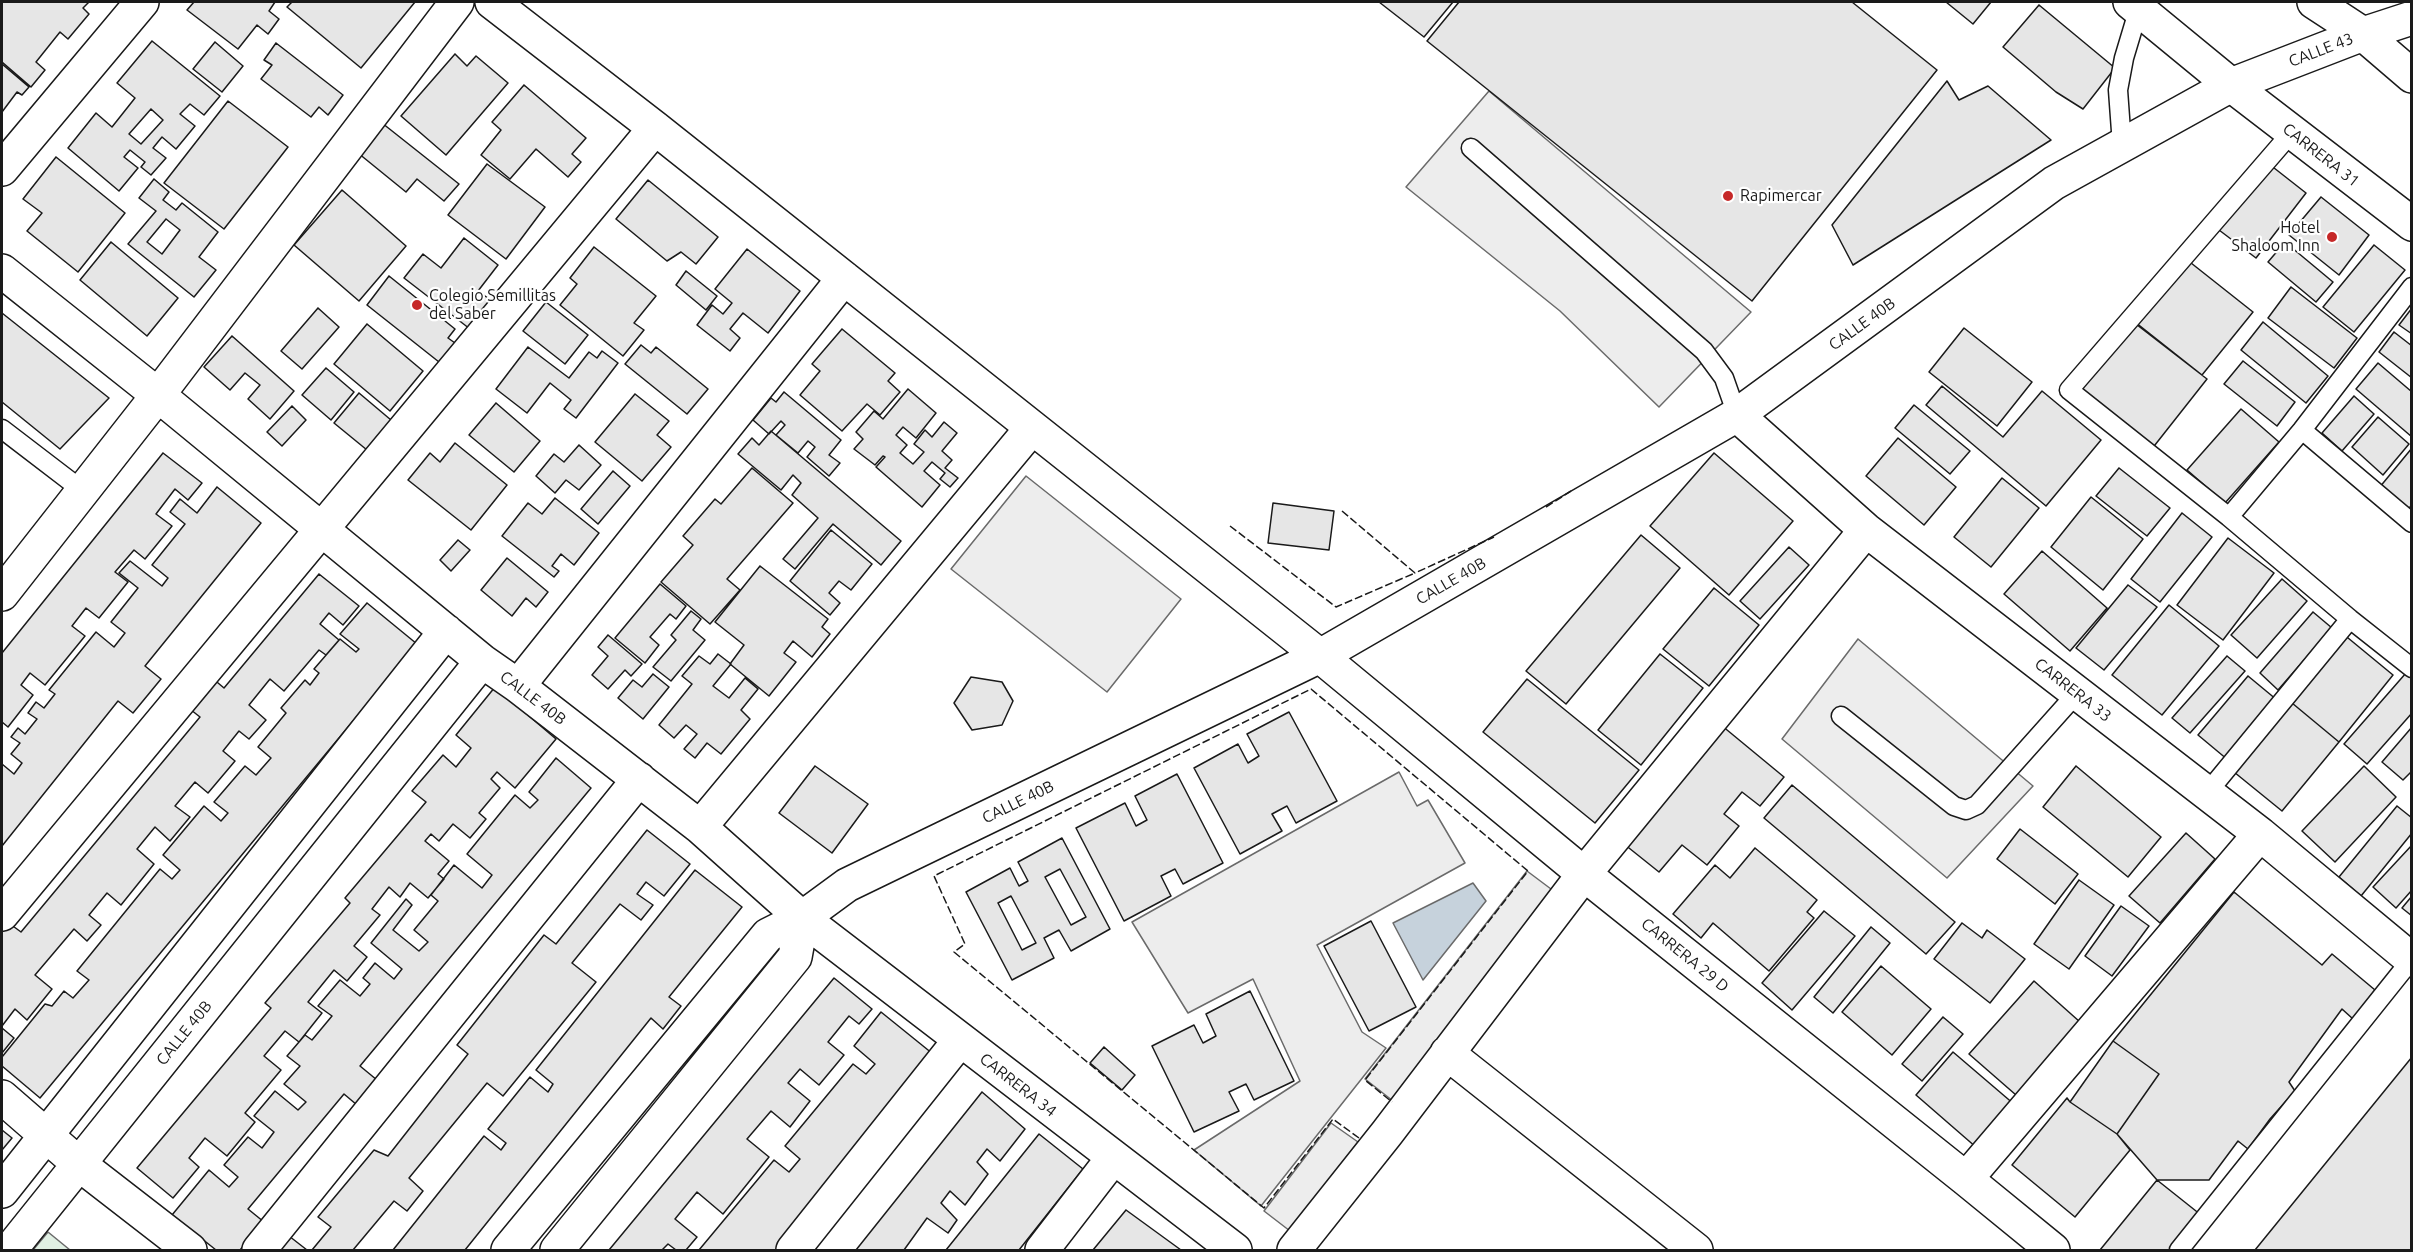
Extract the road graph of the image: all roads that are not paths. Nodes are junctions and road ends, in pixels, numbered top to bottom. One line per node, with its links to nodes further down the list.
1 (142, 2): 14 (street)
2 (457, 2): 19 (street)
3 (492, 2): 10 (street, CARRERA 29 D)
4 (2314, 2): 7 (street)
5 (2134, 5): 9 (street, CARRERA 31); 12 (lane)
6 (2412, 18): 7 (street, CALLE 43)
7 (2363, 34): 8 (street); 9 (street, CALLE 43)
8 (2412, 76)
9 (2231, 85): 11 (street, CARRERA 31); 12 (street, CALLE 40B)
10 (655, 128): 17 (street, CARRERA 29 D); 27 (street)
11 (2292, 132): 15 (street, CARRERA 31); 25 (lane)
12 (2122, 145): 20 (street, CALLE 40B)
13 (1471, 148): 20 (lane)
14 (2, 169)
15 (2412, 224)
16 (2, 271): 19 (street)
17 (844, 278): 22 (street, CARRERA 29 D); 35 (street)
18 (2412, 287): 23 (lane)
19 (158, 395): 24 (street); 27 (street)
20 (1737, 416): 28 (street, CARRERA 33); 32 (street, CALLE 40B)
21 (2, 429): 24 (lane)
22 (1031, 429): 32 (street, CARRERA 29 D); 40 (street)
23 (2302, 430): 25 (lane); 26 (lane)
24 (83, 490): 29 (street)
25 (2229, 517): 30 (lane)
26 (2412, 523)
27 (321, 529): 31 (street); 43 (street)
28 (1866, 530): 36 (street, CARRERA 33); 42 (street)
29 (2, 594)
30 (2350, 619): 34 (lane); 39 (lane)
31 (446, 631): 33 (street); 49 (street)
32 (1320, 656): 42 (street, CARRERA 29 D); 44 (street, CALLE 40B)
33 (482, 661): 35 (street, CALLE 40B); 51 (street, CALLE 40B)
34 (2412, 668)
35 (518, 686): 38 (street, CALLE 40B)
36 (2077, 693): 37 (lane); 39 (street, CARRERA 33)
37 (1841, 716)
38 (639, 779): 40 (street, CALLE 40B); 56 (street)
39 (2207, 793): 41 (street, CARRERA 33)
40 (700, 827): 44 (street, CALLE 40B)
41 (2260, 834): 45 (street, CARRERA 33); 52 (street)
42 (1584, 874): 47 (street); 52 (street, CARRERA 29 D)
43 (2, 914)
44 (802, 918): 46 (street, CARRERA 34); 57 (street); 58 (street)
45 (2411, 960): 65 (lane)
46 (960, 1040): 50 (street, CARRERA 34); 59 (street)
47 (1447, 1053): 62 (street); 63 (street)
48 (2, 1097): 49 (street)
49 (46, 1136): 51 (street); 53 (street)
50 (1113, 1158): 60 (street); 61 (street, CARRERA 34)
51 (79, 1164): 54 (street, CALLE 40B); 55 (street)
52 (1966, 1179): 64 (street, CARRERA 29 D)
53 (2, 1191)
54 (10, 1251)
55 (190, 1251)
56 (259, 1251)
57 (508, 1251)
58 (557, 1251)
59 (793, 1251)
60 (1042, 1251)
61 (1234, 1251)
62 (1294, 1251)
63 (1696, 1251)
64 (2053, 1251)
65 (2179, 1251)

